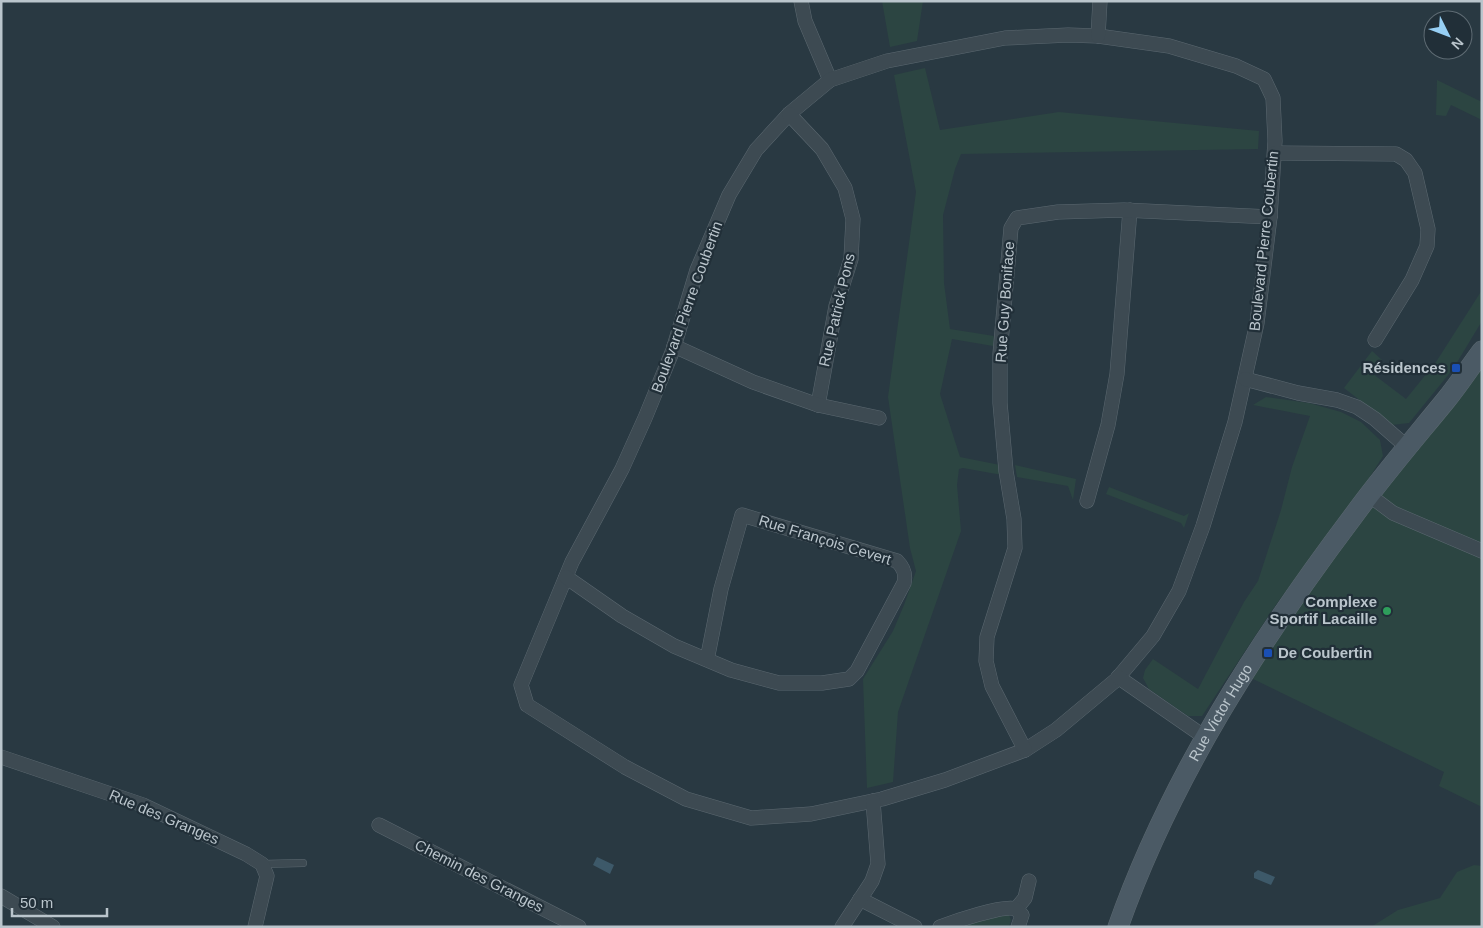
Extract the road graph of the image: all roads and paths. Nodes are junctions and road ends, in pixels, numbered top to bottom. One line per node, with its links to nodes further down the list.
1 (801, 1): 4 (street)
2 (1100, 1): 3 (street)
3 (1098, 36): 4 (street, Boulevard Pierre Coubertin); 6 (street, Boulevard Pierre Coubertin)
4 (830, 80): 5 (street, Boulevard Pierre Coubertin)
5 (789, 114): 10 (street, Boulevard Pierre Coubertin); 13 (street, Rue Patrick Pons)
6 (1275, 153): 8 (street, Boulevard Pierre Coubertin); 9 (street)
7 (1130, 210): 8 (street, Rue Guy Boniface); 17 (street); 23 (street, Rue Guy Boniface)
8 (1270, 217): 12 (street, Boulevard Pierre Coubertin)
9 (1375, 340)
10 (674, 346): 13 (street); 19 (street, Boulevard Pierre Coubertin)
11 (1482, 351): 15 (street, Rue Victor Hugo)
12 (1245, 379): 15 (street); 21 (street, Boulevard Pierre Coubertin)
13 (818, 405): 14 (street)
14 (880, 418)
15 (1407, 447): 16 (street, Rue Victor Hugo)
16 (1369, 495): 18 (street); 22 (street, Rue Victor Hugo)
17 (1087, 501)
18 (1482, 551)
19 (566, 577): 20 (street, Rue François Cevert); 25 (street, Boulevard Pierre Coubertin)
20 (707, 660): 20 (street, Rue François Cevert)
21 (1118, 677): 22 (street); 23 (street, Boulevard Pierre Coubertin)
22 (1206, 738): 40 (street, Rue Victor Hugo)
23 (1025, 750): 25 (street, Boulevard Pierre Coubertin)
24 (1, 757): 28 (street, Rue des Granges)
25 (873, 801): 31 (street)
26 (379, 825): 35 (street, Chemin des Granges)
27 (303, 863): 28 (lane)
28 (262, 864): 34 (street)
29 (1028, 881): 32 (street)
30 (1, 896): 33 (street)
31 (860, 899): 36 (street); 37 (street)
32 (1016, 909): 38 (street); 39 (street)
33 (53, 927)
34 (255, 927)
35 (578, 927)
36 (842, 927)
37 (915, 927)
38 (940, 927)
39 (1018, 927)
40 (1118, 927)

